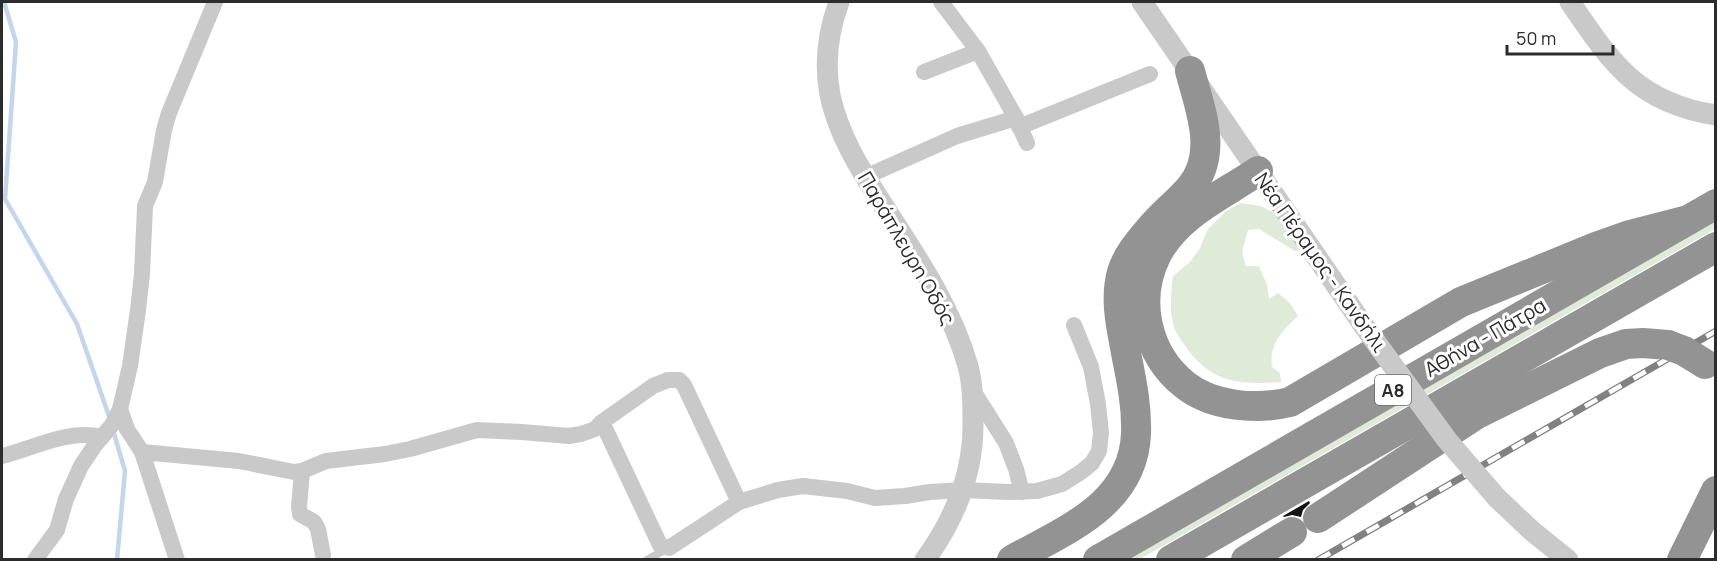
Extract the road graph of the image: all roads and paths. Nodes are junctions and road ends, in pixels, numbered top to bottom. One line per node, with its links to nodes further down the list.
1 (215, 2): 22 (street)
2 (839, 2): 14 (street, Παράπλευρη Οδός)
3 (941, 2): 6 (street)
4 (1142, 2): 8 (street, Νέα Πέραμος - Κανδήλι)
5 (1570, 2): 10 (street)
6 (978, 51): 7 (street); 11 (street)
7 (924, 72)
8 (1190, 72): 13 (street, Νέα Πέραμος - Κανδήλι); 15 (highway)
9 (1150, 74): 11 (street)
10 (1716, 115)
11 (1017, 122): 12 (street); 14 (street)
12 (1027, 143)
13 (1253, 163): 15 (highway); 17 (highway); 45 (street, Νέα Πέραμος - Κανδήλι, bridge)
14 (865, 177): 21 (street, Παράπλευρη Οδός)
15 (1182, 197): 41 (highway)
16 (1716, 204): 17 (highway, Αθήνα - Πάτρα / Α8)
17 (1688, 220): 42 (highway, Αθήνα - Πάτρα / Α8)
18 (1716, 247): 43 (highway, Αθήνα - Πάτρα / Α8)
19 (1074, 325): 30 (street)
20 (1710, 370): 32 (highway, bridge)
21 (972, 388): 28 (street, Παράπλευρη Οδός); 30 (street)
22 (120, 409): 24 (street); 25 (street)
23 (602, 422): 27 (street); 31 (street); 34 (street)
24 (102, 436): 26 (street); 37 (street)
25 (142, 452): 27 (street); 38 (street)
26 (2, 456)
27 (302, 471): 36 (street)
28 (963, 490): 30 (street); 31 (street); 40 (street, Παράπλευρη Οδός)
29 (1716, 491): 35 (highway)
30 (1022, 492)
31 (739, 502): 34 (street)
32 (1318, 518)
33 (1292, 532): 44 (highway)
34 (669, 548): 39 (lane)
35 (1703, 553)
36 (323, 555)
37 (35, 560)
38 (177, 560)
39 (647, 560)
40 (925, 560)
41 (1012, 560)
42 (1098, 560)
43 (1171, 560)
44 (1246, 560)
45 (1568, 560)

